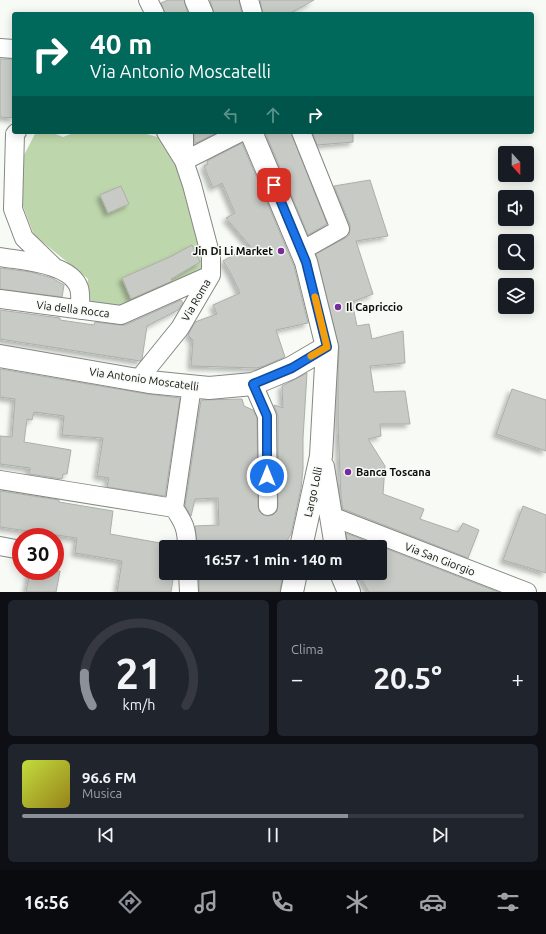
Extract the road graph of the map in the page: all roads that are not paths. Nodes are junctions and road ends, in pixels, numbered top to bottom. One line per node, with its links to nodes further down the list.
1 (148, 0): 4 (street)
2 (196, 0): 5 (main road)
3 (249, 0): 6 (street)
4 (154, 12)
5 (201, 12)
6 (252, 12)
7 (0, 48): 8 (street)
8 (12, 50)
9 (10, 133): 18 (street)
10 (167, 134): 15 (street)
11 (184, 134): 15 (street)
12 (237, 134): 15 (street)
13 (252, 134): 16 (main road)
14 (302, 134): 16 (street)
15 (184, 161): 19 (street, Via Roma)
16 (301, 251): 22 (main road)
17 (0, 257): 18 (street)
18 (53, 266): 21 (street)
19 (211, 275): 21 (street, Via della Rocca); 24 (street, Via Roma)
20 (0, 299): 21 (street, Via della Rocca)
21 (80, 310)
22 (327, 347): 25 (main road, Via Antonio Moscatelli); 27 (main road)
23 (0, 356): 24 (main road, Via Antonio Moscatelli)
24 (138, 380): 26 (main road, Via Antonio Moscatelli)
25 (253, 384): 26 (main road, Via Antonio Moscatelli); 29 (street)
26 (192, 386): 30 (street)
27 (321, 456): 31 (main road, Largo Lolli); 33 (main road, Largo Lolli)
28 (0, 480): 30 (street)
29 (268, 506)
30 (174, 508): 32 (street)
31 (331, 516): 34 (main road, Largo Lolli); 41 (street, Via San Giorgio)
32 (187, 540)
33 (303, 540)
34 (335, 540)
35 (0, 546): 36 (street)
36 (12, 548)
37 (188, 580): 39 (street)
38 (345, 580): 40 (main road)
39 (188, 592)
40 (349, 592)
41 (527, 592)

